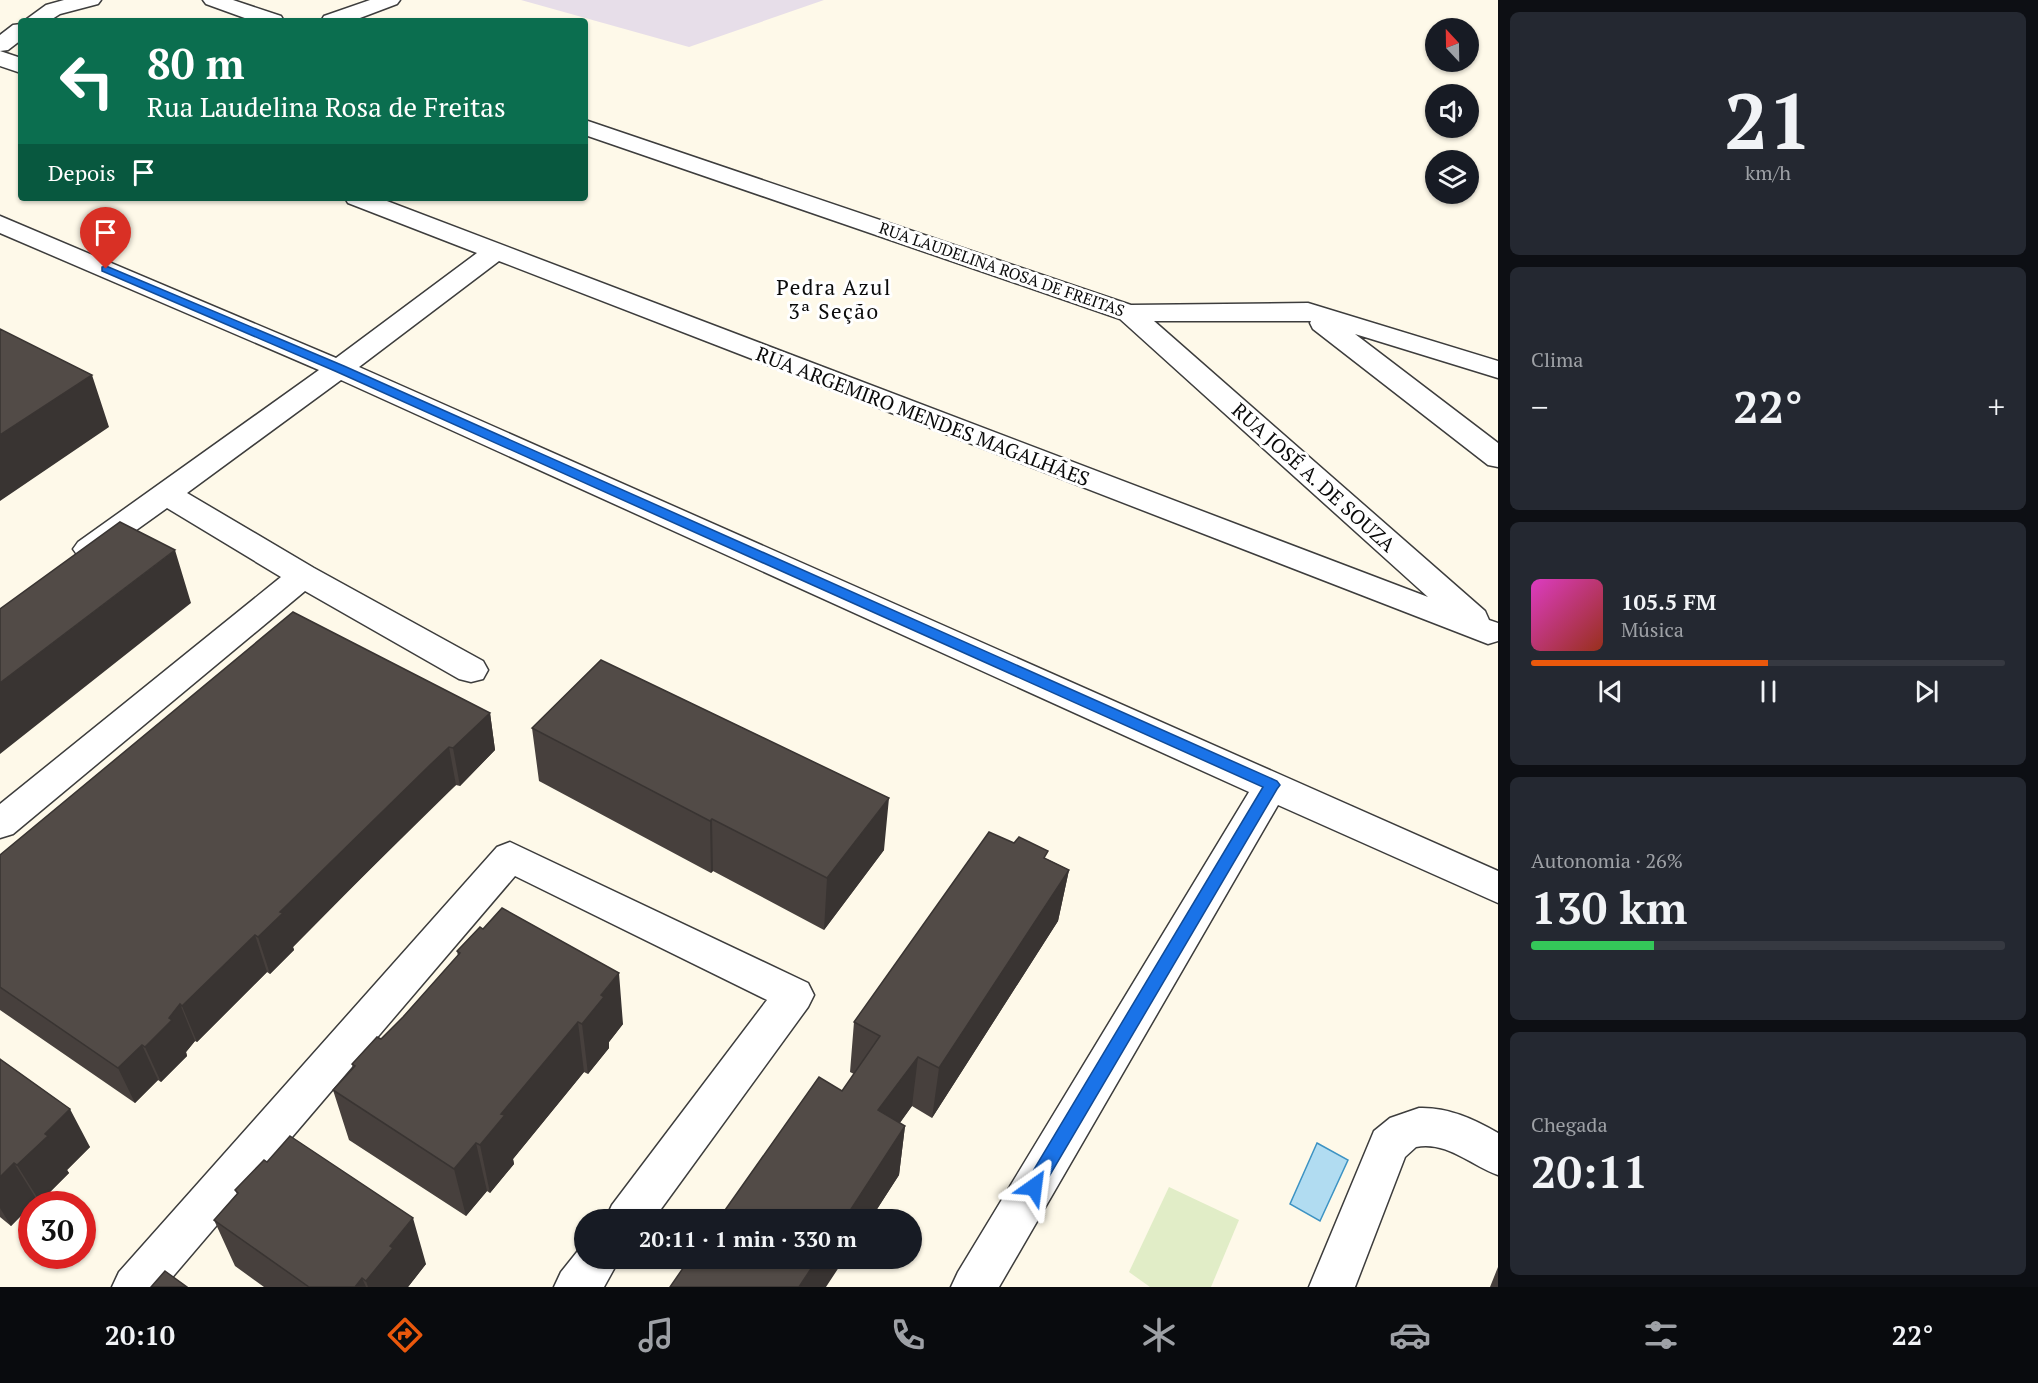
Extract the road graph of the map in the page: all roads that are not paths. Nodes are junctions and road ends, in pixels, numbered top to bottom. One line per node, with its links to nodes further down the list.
1 (91, 0): 4 (street)
2 (213, 0): 6 (street)
3 (390, 0): 7 (street)
4 (59, 4): 5 (street)
5 (39, 18)
6 (264, 18)
7 (340, 18)
8 (18, 32): 9 (street)
9 (0, 45)
10 (0, 58): 11 (street)
11 (18, 65)
12 (588, 129): 17 (street, RUA LAUDELINA ROSA DE FREITAS)
13 (365, 201): 15 (street, RUA ARGEMIRO MENDES MAGALHÃES)
14 (0, 224): 18 (street)
15 (495, 252): 18 (street); 24 (street, RUA ARGEMIRO MENDES MAGALHÃES)
16 (1308, 311): 17 (street, RUA LAUDELINA ROSA DE FREITAS); 19 (street, RUA LAUDELINA ROSA DE FREITAS); 20 (street)
17 (1129, 313): 24 (street, RUA JOSÉ A. DE SOUZA)
18 (339, 369): 21 (street); 26 (street)
19 (1498, 370)
20 (1498, 458)
21 (166, 494): 22 (street); 23 (street)
22 (64, 567)
23 (303, 576): 25 (street); 27 (street)
24 (1493, 636)
25 (471, 670)
26 (1272, 785): 28 (street); 34 (street)
27 (0, 824)
28 (1498, 888)
29 (1498, 1156): 35 (street)
30 (635, 1209): 32 (street)
31 (590, 1269): 33 (street)
32 (135, 1287)
33 (577, 1287)
34 (974, 1287)
35 (1332, 1287)

